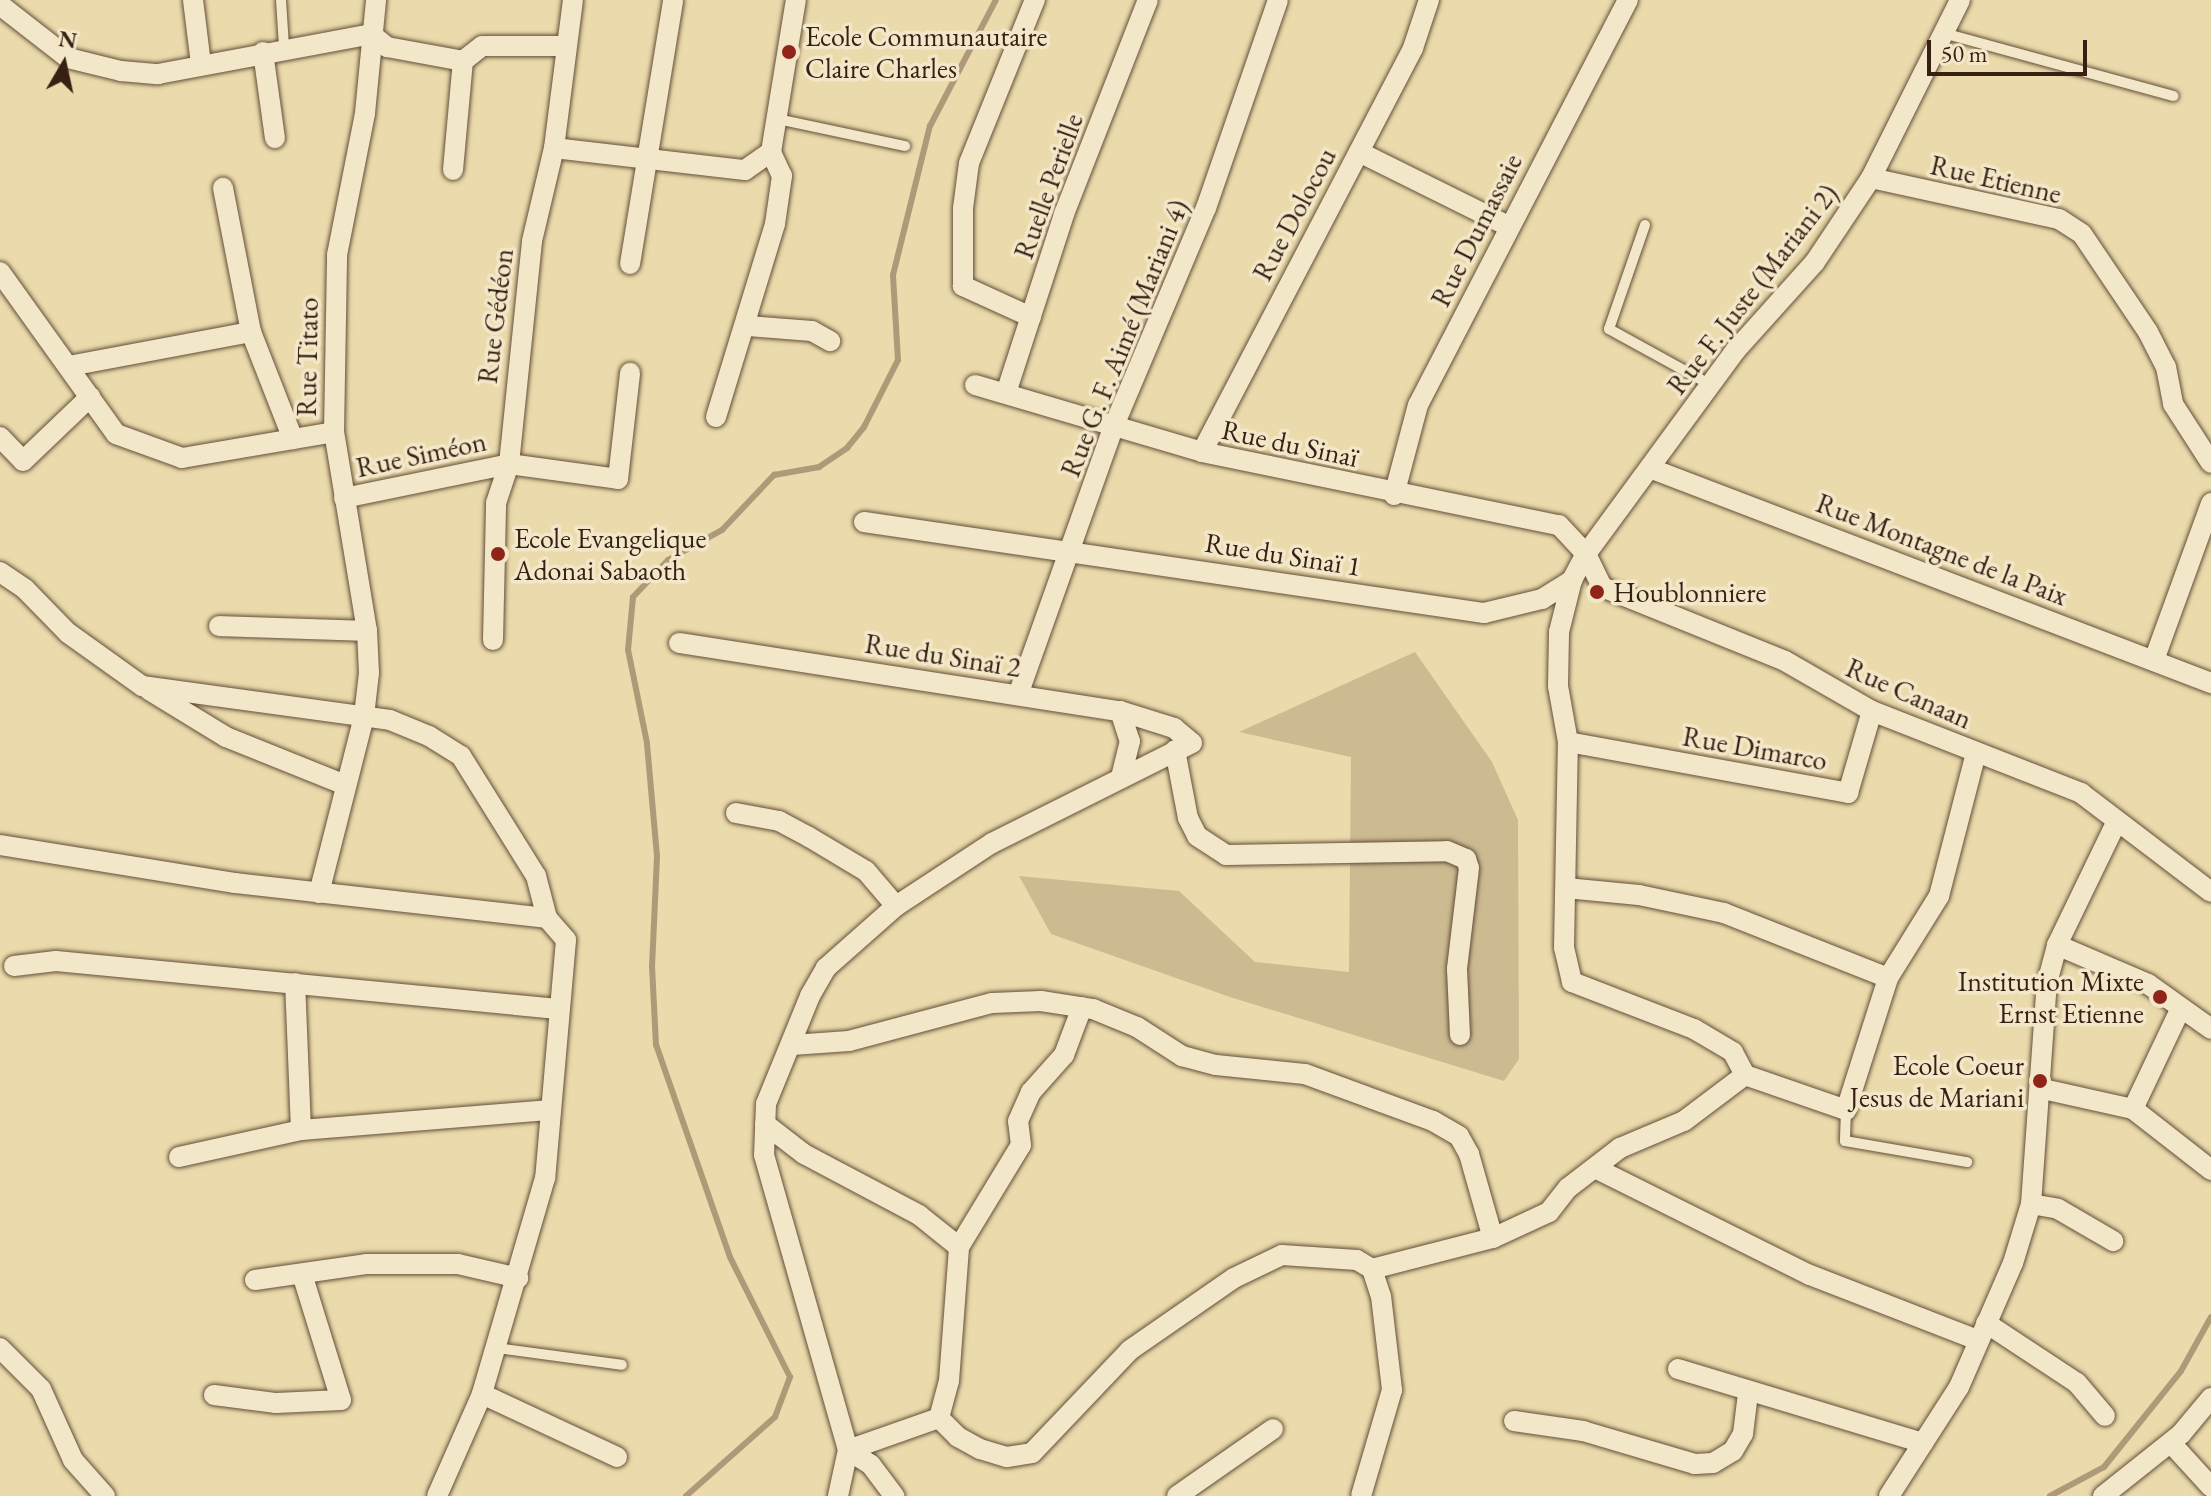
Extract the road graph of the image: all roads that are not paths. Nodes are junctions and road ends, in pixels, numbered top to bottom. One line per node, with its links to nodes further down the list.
1 (193, 0): 20 (street)
2 (281, 0): 17 (lane)
3 (376, 0): 15 (street, Rue Titato)
4 (573, 0): 16 (street, Rue Gédéon)
5 (673, 0): 28 (street)
6 (796, 0): 22 (street)
7 (1035, 0): 36 (street)
8 (1148, 0): 36 (street, Ruelle Perielle)
9 (1278, 0): 47 (street, Rue G. F. Aimé (Mariani 4))
10 (1429, 0): 27 (street, Rue Dolocou)
11 (1628, 0): 33 (street, Rue Dumassaie)
12 (1960, 0): 14 (street, Rue F. Juste (Mariani 2))
13 (0, 5): 20 (street)
14 (1941, 33): 21 (lane); 30 (street, Rue F. Juste (Mariani 2))
15 (371, 34): 17 (street); 19 (street); 48 (street, Rue Titato)
16 (563, 46): 19 (street); 25 (street, Rue Gédéon)
17 (284, 47): 18 (street)
18 (263, 52): 20 (street); 23 (street)
19 (463, 61): 29 (street)
20 (201, 64)
21 (2174, 96)
22 (777, 119): 24 (lane); 26 (street)
23 (275, 138)
24 (905, 146)
25 (554, 148): 28 (street); 53 (street, Rue Gédéon)
26 (771, 152): 28 (street); 37 (street)
27 (1359, 152): 33 (street); 51 (street, Rue Dolocou)
28 (649, 161): 34 (street)
29 (453, 170)
30 (1871, 178): 43 (street, Rue F. Juste (Mariani 2)); 52 (street, Rue Etienne)
31 (223, 188): 38 (street)
32 (1645, 225): 43 (lane)
33 (1508, 226): 55 (street, Rue Dumassaie)
34 (630, 264)
35 (0, 272): 40 (street)
36 (1031, 317): 44 (street, Ruelle Perielle)
37 (748, 326): 39 (street); 46 (street)
38 (251, 332): 40 (street); 50 (street)
39 (830, 341)
40 (69, 366): 45 (street)
41 (630, 373): 53 (street, Rue Siméon)
42 (975, 385): 44 (street, Rue du Sinaï)
43 (1711, 385): 54 (street, Rue F. Juste (Mariani 2))
44 (1006, 393): 47 (street, Rue du Sinaï)
45 (90, 397): 49 (street); 50 (street)
46 (716, 417)
47 (1113, 428): 51 (street, Rue du Sinaï); 59 (street, Rue G. F. Aimé (Mariani 4))
48 (334, 432): 50 (street); 56 (street, Rue Titato)
49 (0, 437)
50 (293, 439)
51 (1202, 452): 55 (street, Rue du Sinaï)
52 (2211, 463)
53 (509, 464): 56 (street, Rue Siméon); 65 (street, Rue Gédéon)
54 (1652, 469): 60 (street, Rue F. Juste (Mariani 2)); 67 (street, Rue Montagne de la Paix)
55 (1394, 495): 60 (street, Rue du Sinaï)
56 (344, 498): 64 (street, Rue Titato)
57 (2211, 503): 67 (street)
58 (864, 522): 59 (street, Rue du Sinaï 1)
59 (1074, 550): 62 (street, Rue du Sinaï 1); 70 (street, Rue G. F. Aimé (Mariani 4))
60 (1586, 554): 62 (street, Rue F. Juste (Mariani 2)); 72 (street, Rue Canaan)
61 (0, 572): 69 (street)
62 (1572, 580): 74 (street)
63 (219, 626): 64 (street)
64 (367, 631): 73 (street, Rue Titato)
65 (493, 640)
66 (679, 643): 70 (street, Rue du Sinaï 2)
67 (2154, 660): 68 (street, Rue Montagne de la Paix)
68 (2211, 683)
69 (142, 686): 73 (street); 78 (street)
70 (1018, 695): 71 (street, Rue du Sinaï 2)
71 (1120, 711): 75 (street, Rue du Sinaï 2); 77 (street)
72 (1872, 711): 74 (street, Rue Dimarco); 76 (street, Rue Canaan)
73 (364, 716): 78 (street, Rue Titato); 86 (street)
74 (1568, 742): 82 (street)
75 (1184, 746): 77 (street); 95 (street)
76 (1976, 753): 80 (street, Rue Canaan); 89 (street)
77 (1121, 776): 85 (street)
78 (343, 784): 84 (street, Rue Titato)
79 (736, 813): 85 (street)
80 (2116, 823): 83 (street, Rue Canaan); 87 (street)
81 (0, 845): 84 (street)
82 (1566, 888): 89 (street); 97 (street)
83 (2211, 892)
84 (319, 893): 86 (street)
85 (896, 906): 96 (street)
86 (547, 918): 93 (street)
87 (2057, 945): 92 (street); 98 (street)
88 (14, 966): 90 (street)
89 (1888, 978): 101 (street)
90 (295, 983): 93 (street); 103 (street)
91 (1082, 1007): 96 (street); 109 (street); 111 (street)
92 (2181, 1008): 94 (street); 99 (street)
93 (558, 1009): 100 (street)
94 (2211, 1029)
95 (1460, 1035)
96 (792, 1045): 102 (street)
97 (1745, 1075): 101 (street); 106 (street)
98 (2043, 1089): 99 (street); 108 (street)
99 (2133, 1109): 107 (street)
100 (551, 1110): 103 (street); 114 (street)
101 (1846, 1110): 105 (lane)
102 (765, 1124): 111 (street); 131 (street)
103 (301, 1130): 104 (street)
104 (179, 1157)
105 (1967, 1162)
106 (1595, 1168): 109 (street); 116 (street)
107 (2211, 1170)
108 (2031, 1204): 110 (street); 116 (street)
109 (1493, 1238): 112 (street)
110 (2113, 1241)
111 (959, 1247): 126 (street)
112 (1372, 1269): 126 (street); 139 (street)
113 (302, 1274): 114 (street); 115 (street); 123 (street)
114 (518, 1278): 118 (street)
115 (255, 1280)
116 (1982, 1332): 125 (street); 129 (street)
117 (0, 1348): 134 (street)
118 (497, 1348): 119 (lane); 122 (street)
119 (622, 1365)
120 (1678, 1369): 121 (street)
121 (1748, 1393): 127 (street); 129 (street)
122 (482, 1394): 132 (street); 135 (street)
123 (214, 1395)
124 (2211, 1398): 130 (street)
125 (2105, 1416)
126 (939, 1418): 131 (street)
127 (1514, 1421)
128 (1273, 1429): 138 (street)
129 (1923, 1443): 140 (street)
130 (2171, 1443): 133 (street); 141 (street)
131 (848, 1450): 136 (street); 137 (street)
132 (617, 1457)
133 (2211, 1487)
134 (105, 1496)
135 (437, 1496)
136 (838, 1496)
137 (894, 1496)
138 (1177, 1496)
139 (1361, 1496)
140 (1889, 1496)
141 (2103, 1496)

